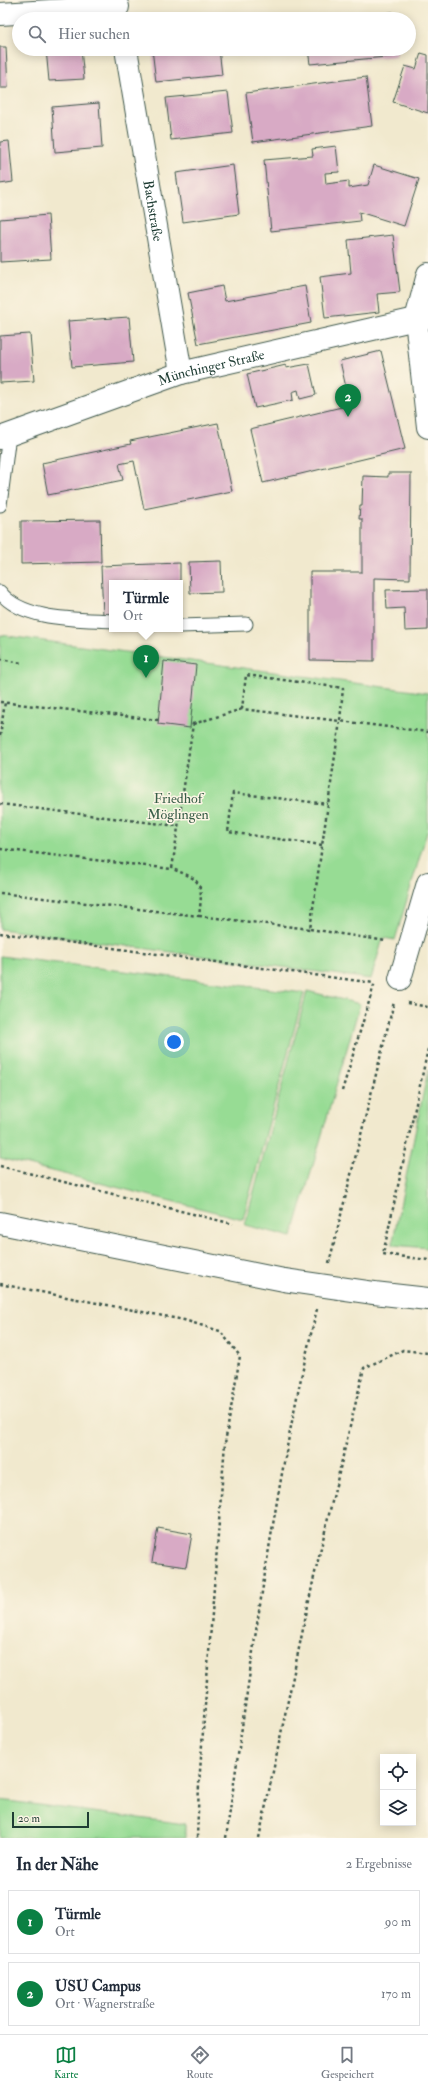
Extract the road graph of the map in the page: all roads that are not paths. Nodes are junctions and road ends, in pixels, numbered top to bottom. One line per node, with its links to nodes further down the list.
1 (119, 9): 2 (street)
2 (48, 12)
3 (12, 13): 4 (street)
4 (0, 14)
5 (127, 56): 8 (street, Bachstraße)
6 (428, 274): 7 (street)
7 (422, 318): 8 (street, Münchinger Straße); 9 (street)
8 (181, 372): 10 (street, Münchinger Straße)
9 (428, 427)
10 (4, 436): 11 (lane)
11 (0, 505)
12 (0, 592): 13 (lane)
13 (109, 621)
14 (246, 624): 15 (lane)
15 (183, 626)
16 (428, 883): 17 (street)
17 (400, 980)
18 (0, 1223): 19 (street, bridge)
19 (428, 1299)

